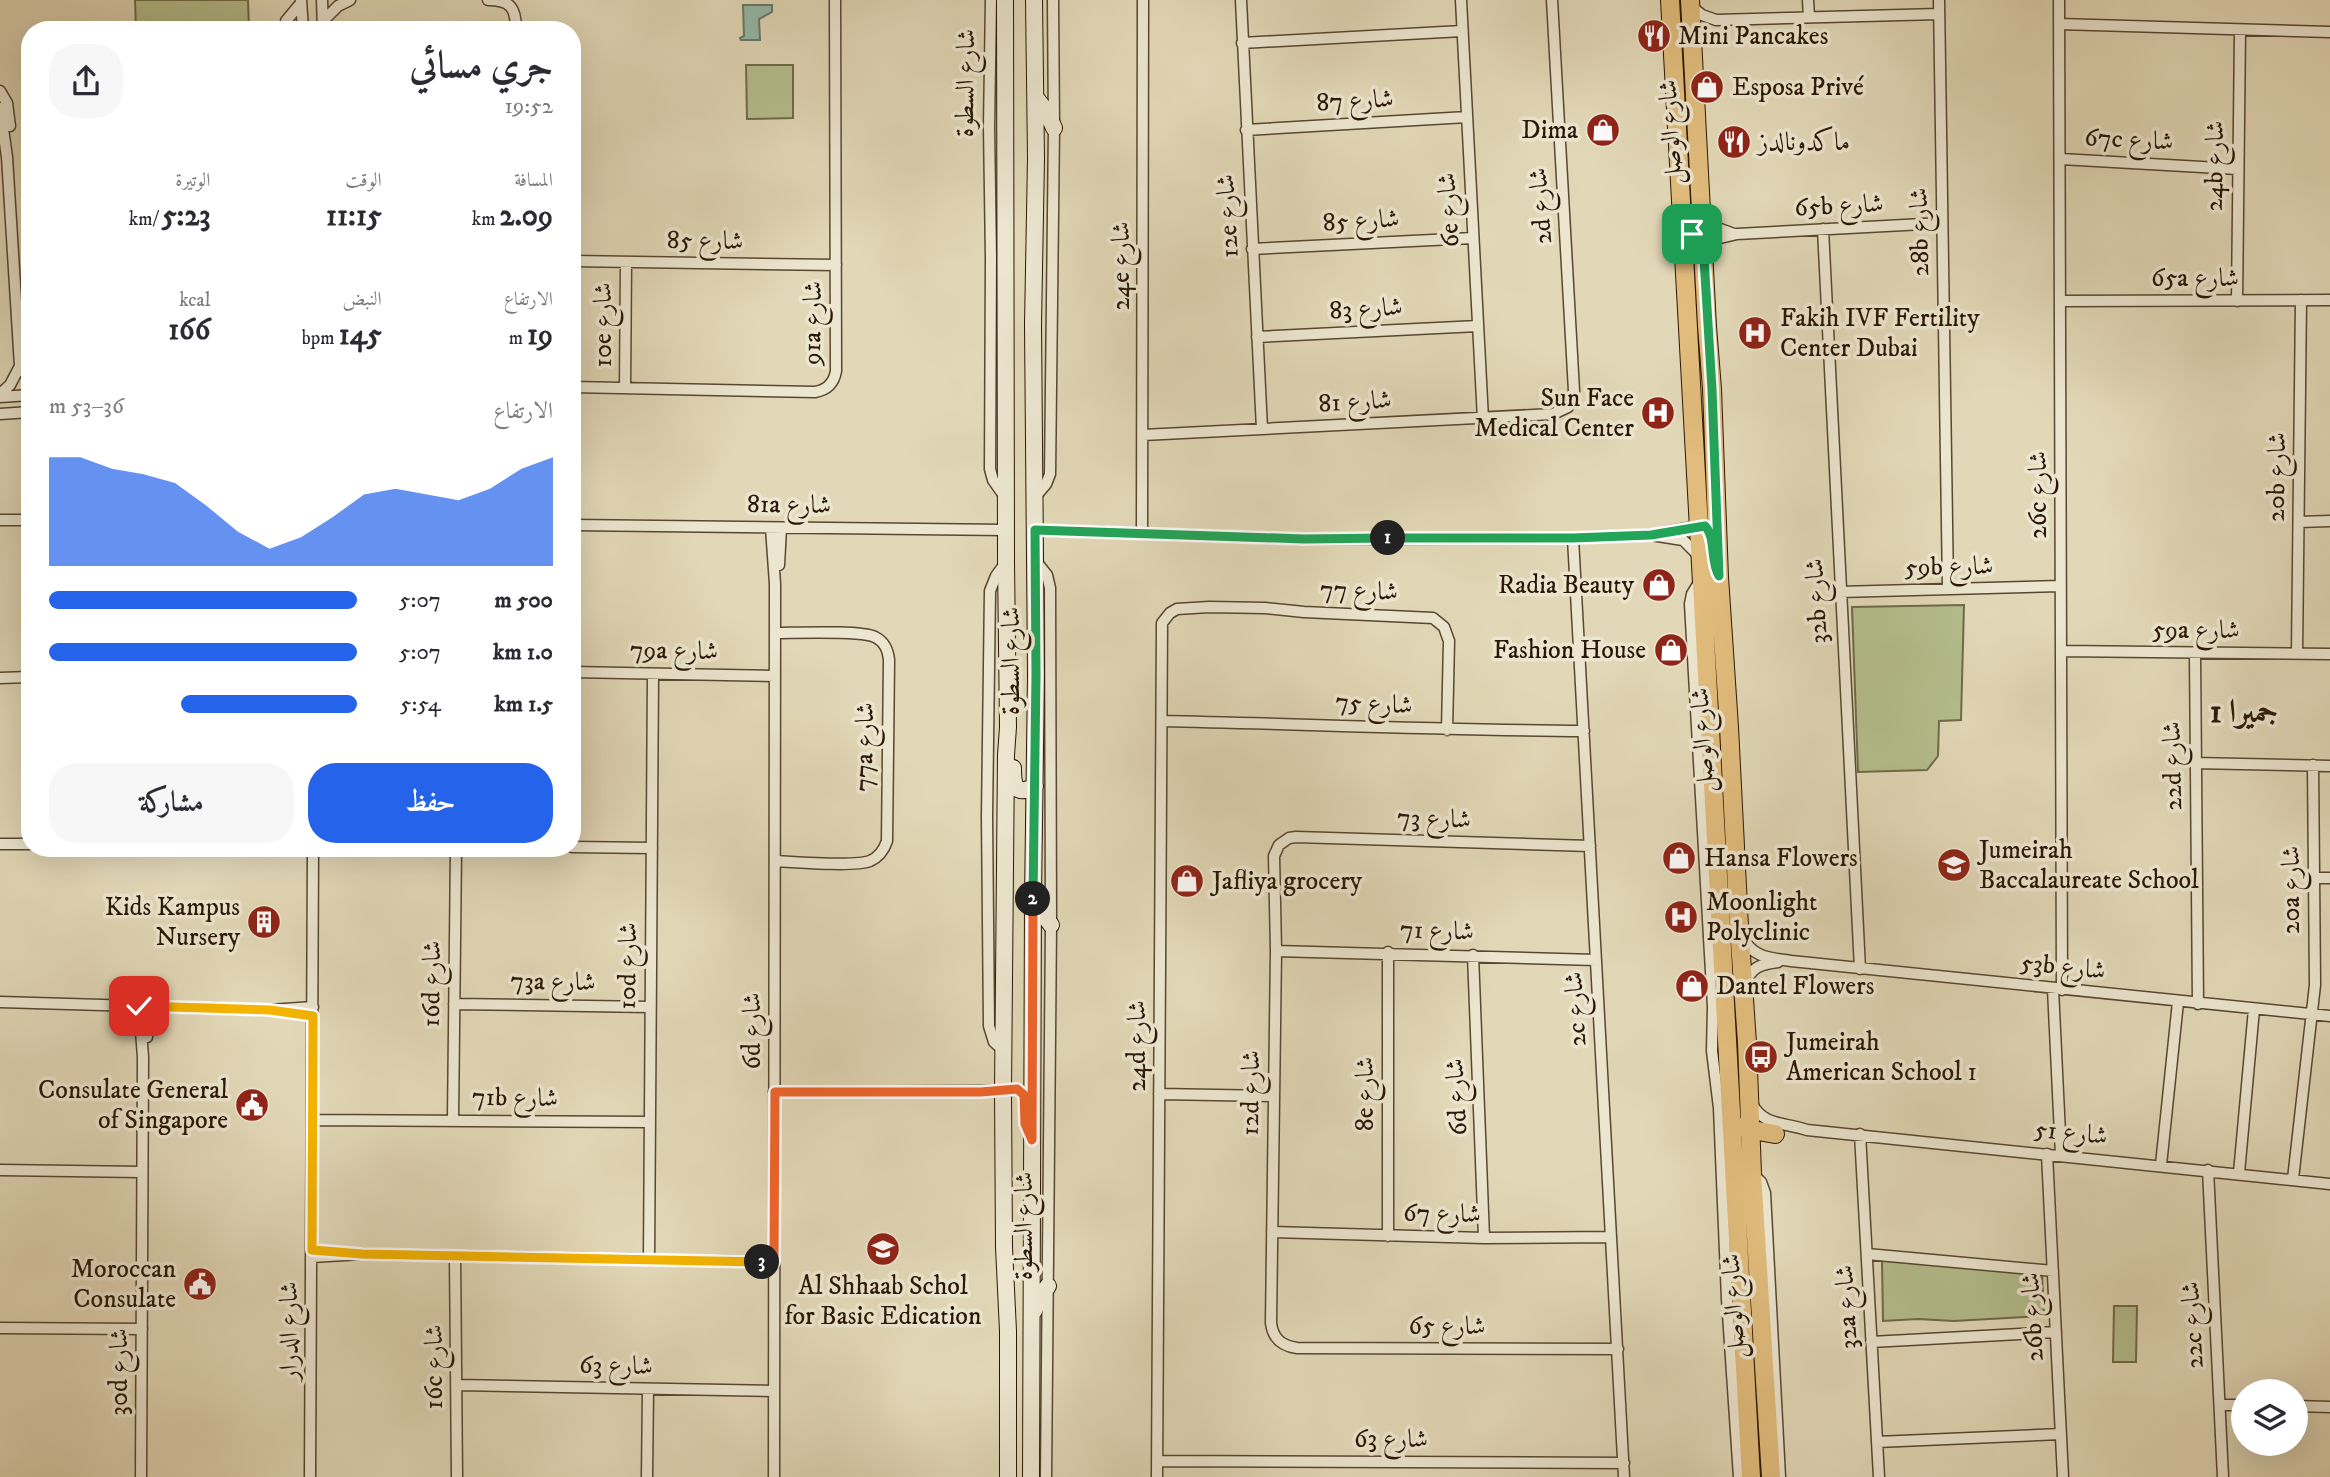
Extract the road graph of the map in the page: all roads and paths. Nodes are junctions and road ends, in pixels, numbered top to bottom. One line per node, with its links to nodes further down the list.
1 (323, 0): 24 (street)
2 (350, 0): 25 (street)
3 (488, 0): 26 (street)
4 (835, 0): 52 (street, 91a شارع)
5 (991, 0): 73 (street, شارع السطوة)
6 (1005, 0): 53 (main road, شارع السطوة)
7 (1034, 0): 35 (main road, شارع السطوة)
8 (1053, 0): 38 (street, شارع السطوة)
9 (1143, 0): 71 (street, 24e شارع)
10 (1241, 0): 32 (street, 12e شارع)
11 (1461, 0): 28 (street, 6e شارع)
12 (1552, 0): 66 (street, 2d شارع)
13 (1670, 0): 33 (main road, شارع الوصل)
14 (1808, 0): 20 (street)
15 (1939, 0): 19 (street, 28b شارع)
16 (2059, 0): 27 (street, 26c شارع)
17 (301, 1): 22 (street); 23 (street)
18 (1690, 3): 21 (street); 31 (main road, شارع الوصل)
19 (1939, 13): 20 (street); 44 (street, 28b شارع)
20 (1809, 17): 21 (street)
21 (1716, 20): 31 (street)
22 (286, 21)
23 (302, 21)
24 (323, 21)
25 (326, 21)
26 (515, 21)
27 (2059, 24): 29 (street); 41 (street, 26c شارع)
28 (1462, 31): 32 (street); 37 (street, 6e شارع)
29 (2240, 31): 30 (street); 42 (street, 24b شارع)
30 (2330, 32)
31 (1692, 36): 43 (main road, شارع الوصل)
32 (1242, 43): 39 (street, 12e شارع)
33 (1675, 71): 48 (main road); 79 (main road, شارع الوصل)
34 (0, 91): 40 (street)
35 (1036, 98): 38 (main road); 58 (main road, شارع السطوة)
36 (0, 108): 40 (street)
37 (1467, 117): 39 (street, شارع 87); 47 (street, 6e شارع)
38 (1054, 128): 72 (street, شارع السطوة)
39 (1246, 130): 49 (street, 12e شارع)
40 (7, 157): 61 (street)
41 (2061, 159): 42 (street, 67c شارع); 56 (street, 26c شارع)
42 (2237, 169): 57 (street, 24b شارع)
43 (1702, 212): 46 (street); 48 (main road, شارع الوصل)
44 (1942, 223): 45 (street, 65b شارع); 91 (street, 28b شارع)
45 (1823, 229): 46 (street, 65b شارع); 92 (street, 32b شارع)
46 (1737, 234): 48 (street, 65b شارع)
47 (1473, 238): 49 (street, شارع 85); 59 (street, 6e شارع)
48 (1703, 242): 89 (main road, شارع الوصل)
49 (1252, 249): 60 (street, 12e شارع)
50 (581, 261): 51 (street, شارع 85)
51 (626, 262): 52 (street, شارع 85); 63 (street, 10e شارع)
52 (836, 265): 63 (street, 91a شارع)
53 (1006, 281): 58 (main road); 73 (main road, شارع السطوة)
54 (2301, 300): 55 (street, 65a شارع); 57 (street, 65a شارع); 77 (street, 20b شارع)
55 (2330, 300)
56 (2061, 301): 57 (street, 65a شارع); 90 (street, 26c شارع)
57 (2237, 301)
58 (1033, 325): 72 (main road, شارع السطوة)
59 (1478, 326): 60 (street, شارع 83); 69 (street, 6e شارع)
60 (1257, 337): 70 (street, 12e شارع)
61 (20, 366): 65 (street)
62 (581, 387): 63 (street, 91a شارع)
63 (625, 388)
64 (21, 395): 65 (street)
65 (0, 396)
66 (1568, 407): 69 (street, شارع 81)
67 (21, 413): 68 (street)
68 (0, 414)
69 (1483, 419): 70 (street, شارع 81)
70 (1262, 429): 71 (street, شارع 81)
71 (1143, 435): 83 (street, 24e شارع)
72 (1035, 497): 82 (main road, شارع السطوة)
73 (1006, 498): 81 (main road, شارع السطوة)
74 (0, 520): 75 (street)
75 (21, 520)
76 (2330, 521): 77 (street)
77 (2299, 522): 96 (street, 20b شارع)
78 (581, 525): 80 (street, 81a شارع)
79 (1699, 526): 84 (street); 86 (main road, شارع الوصل); 89 (main road)
80 (776, 528): 81 (street, 81a شارع); 94 (street, 6d شارع)
81 (1006, 530): 88 (main road, شارع السطوة)
82 (1035, 530): 83 (street); 87 (main road, شارع السطوة)
83 (1142, 532): 85 (street)
84 (1651, 535): 85 (street); 86 (street)
85 (1573, 538): 107 (street, 2c شارع)
86 (1701, 558): 89 (main road, شارع الوصل)
87 (1035, 559): 111 (main road, شارع السطوة); 124 (street, شارع السطوة)
88 (1006, 562): 105 (main road, شارع السطوة); 145 (street, شارع السطوة)
89 (1710, 578): 125 (main road, شارع الوصل); 132 (main road, شارع الوصل); 211 (street)
90 (2060, 586): 91 (street, 59b شارع); 95 (street, 26c شارع)
91 (1948, 589): 92 (street, 59b شارع)
92 (1839, 593): 131 (street, 32b شارع)
93 (1167, 616): 104 (street, 24d شارع); 106 (street, شارع 77)
94 (775, 633): 101 (street, 6d شارع); 120 (street, 77a شارع)
95 (2061, 651): 97 (street, 59a شارع); 133 (street, 26c شارع)
96 (2297, 653): 97 (street, 59a شارع); 98 (street, 59a شارع)
97 (2195, 654): 108 (street, 22d شارع)
98 (2330, 654)
99 (581, 672): 100 (street, 79a شارع)
100 (653, 674): 101 (street, 79a شارع); 117 (street, 10d شارع)
101 (775, 676): 120 (street, 6d شارع)
102 (21, 677): 103 (street)
103 (0, 678)
104 (1162, 721): 106 (street, شارع 75); 148 (street, 24d شارع)
105 (1008, 727): 111 (main road); 145 (main road, شارع السطوة)
106 (1447, 730): 107 (street, شارع 75)
107 (1584, 731): 115 (street, 2c شارع)
108 (2195, 763): 109 (street); 138 (street, 22d شارع)
109 (2313, 765): 110 (street); 121 (street, 20a شارع)
110 (2330, 766)
111 (1035, 786): 123 (main road, شارع السطوة)
112 (0, 844): 113 (street)
113 (21, 844)
114 (1279, 845): 115 (street, شارع 73); 126 (street, 12d شارع)
115 (1590, 846): 129 (street, 2c شارع)
116 (581, 847): 117 (street)
117 (652, 848): 140 (street, 10d شارع)
118 (313, 857): 142 (street, شارع الدرار)
119 (456, 857): 137 (street, 16d شارع)
120 (775, 862): 147 (street, 6d شارع)
121 (2314, 878): 122 (street); 143 (street, 20a شارع)
122 (2330, 878)
123 (1033, 899): 124 (main road); 158 (main road, شارع السطوة)
124 (1051, 925): 180 (street, شارع السطوة)
125 (1739, 926): 130 (street, 53b شارع); 134 (main road, شارع الوصل)
126 (1276, 951): 127 (street, شارع 71); 149 (street, 12d شارع)
127 (1388, 953): 128 (street, شارع 71); 171 (street, 8e شارع)
128 (1473, 955): 129 (street, شارع 71); 173 (street, 6d شارع)
129 (1596, 960): 172 (street, 2c شارع)
130 (1791, 961): 131 (street, 53b شارع); 134 (street, 53b شارع)
131 (1860, 970): 133 (street, 53b شارع)
132 (1723, 975): 154 (main road); 212 (main road, شارع الوصل)
133 (2058, 989): 136 (street, 53b شارع); 161 (street, 26c شارع)
134 (1743, 990): 150 (main road, شارع الوصل)
135 (0, 1002): 139 (street)
136 (2178, 1002): 138 (street, 53b شارع); 162 (street)
137 (454, 1004): 140 (street, 73a شارع); 152 (street, 16d شارع)
138 (2198, 1004): 141 (street, 53b شارع)
139 (144, 1006): 142 (street); 165 (street, 30d شارع)
140 (650, 1007): 153 (street, 10d شارع)
141 (2254, 1009): 143 (street, 53b شارع); 167 (street)
142 (313, 1012): 151 (street, شارع الدرار)
143 (2311, 1013): 144 (street, 53b شارع); 168 (street, 20a شارع)
144 (2330, 1016)
145 (1004, 1051): 146 (main road, شارع السطوة)
146 (1003, 1091): 147 (street); 158 (main road); 205 (main road, شارع السطوة)
147 (775, 1092): 178 (street, 6d شارع)
148 (1159, 1094): 149 (street); 197 (street, 24d شارع)
149 (1274, 1096): 170 (street, 12d شارع)
150 (1749, 1098): 154 (main road, شارع الوصل); 155 (street, شارع 51)
151 (313, 1116): 152 (street, 71b شارع); 174 (street, شارع الدرار)
152 (453, 1120): 153 (street, 71b شارع)
153 (650, 1122): 177 (street, 10d شارع)
154 (1750, 1130): 156 (main road); 159 (main road, شارع الوصل)
155 (1807, 1130): 156 (street, شارع 51); 157 (street, شارع 51)
156 (1775, 1134): 159 (street, شارع 51)
157 (1860, 1134): 160 (street, شارع 51); 175 (street, 32a شارع)
158 (1032, 1140): 181 (main road, شارع السطوة)
159 (1752, 1151): 166 (main road, شارع الوصل)
160 (2047, 1154): 161 (street, شارع 51); 179 (street, 26b شارع)
161 (2061, 1155): 162 (street, شارع 51)
162 (2161, 1165): 164 (street, شارع 51)
163 (0, 1170): 165 (street)
164 (2208, 1171): 167 (street, شارع 51); 191 (street, 22c شارع)
165 (142, 1172): 183 (street, 30d شارع)
166 (1752, 1173): 213 (main road, شارع الوصل); 214 (street)
167 (2239, 1173): 168 (street, شارع 51)
168 (2293, 1179): 169 (street, شارع 51)
169 (2330, 1184)
170 (1272, 1232): 171 (street, شارع 67); 185 (street, 12d شارع)
171 (1388, 1236): 173 (street, شارع 67)
172 (1610, 1237): 173 (street, شارع 67); 187 (street, 2c شارع)
173 (1484, 1238)
174 (312, 1253): 176 (street); 201 (street, شارع الدرار)
175 (1867, 1254): 179 (street); 186 (street, 32a شارع)
176 (455, 1256): 177 (street); 188 (street, 16c شارع)
177 (649, 1259): 178 (street)
178 (774, 1262): 190 (street, 6d شارع)
179 (2053, 1271): 184 (street, 26b شارع)
180 (1048, 1286): 181 (main road); 207 (street, شارع السطوة)
181 (1032, 1317): 206 (main road, شارع السطوة)
182 (0, 1328): 183 (street)
183 (142, 1329): 200 (street, 30d شارع)
184 (2056, 1332): 186 (street); 195 (street, 26b شارع)
185 (1277, 1340): 187 (street, شارع 65)
186 (1871, 1342): 196 (street, 32a شارع)
187 (1618, 1349): 198 (street, 2c شارع)
188 (458, 1385): 189 (street, شارع 63); 202 (street, 16c شارع)
189 (648, 1390): 190 (street, شارع 63); 203 (street)
190 (774, 1391): 204 (street, 6d شارع)
191 (2220, 1405): 192 (street); 217 (street, 22c شارع)
192 (2231, 1405)
193 (2308, 1406): 194 (street)
194 (2330, 1407)
195 (2061, 1434): 196 (street); 216 (street, 26b شارع)
196 (1877, 1442): 215 (street, 32a شارع)
197 (1157, 1461): 199 (street, شارع 63); 208 (street, 24d شارع)
198 (1624, 1462): 199 (street, شارع 63); 210 (street, 2c شارع)
199 (1509, 1463): 209 (street)
200 (141, 1477)
201 (310, 1477)
202 (457, 1477)
203 (648, 1477)
204 (774, 1477)
205 (1007, 1477)
206 (1031, 1477)
207 (1046, 1477)
208 (1157, 1477)
209 (1509, 1477)
210 (1624, 1477)
211 (1739, 1477)
212 (1751, 1477)
213 (1771, 1477)
214 (1780, 1477)
215 (1879, 1477)
216 (2063, 1477)
217 (2223, 1477)

